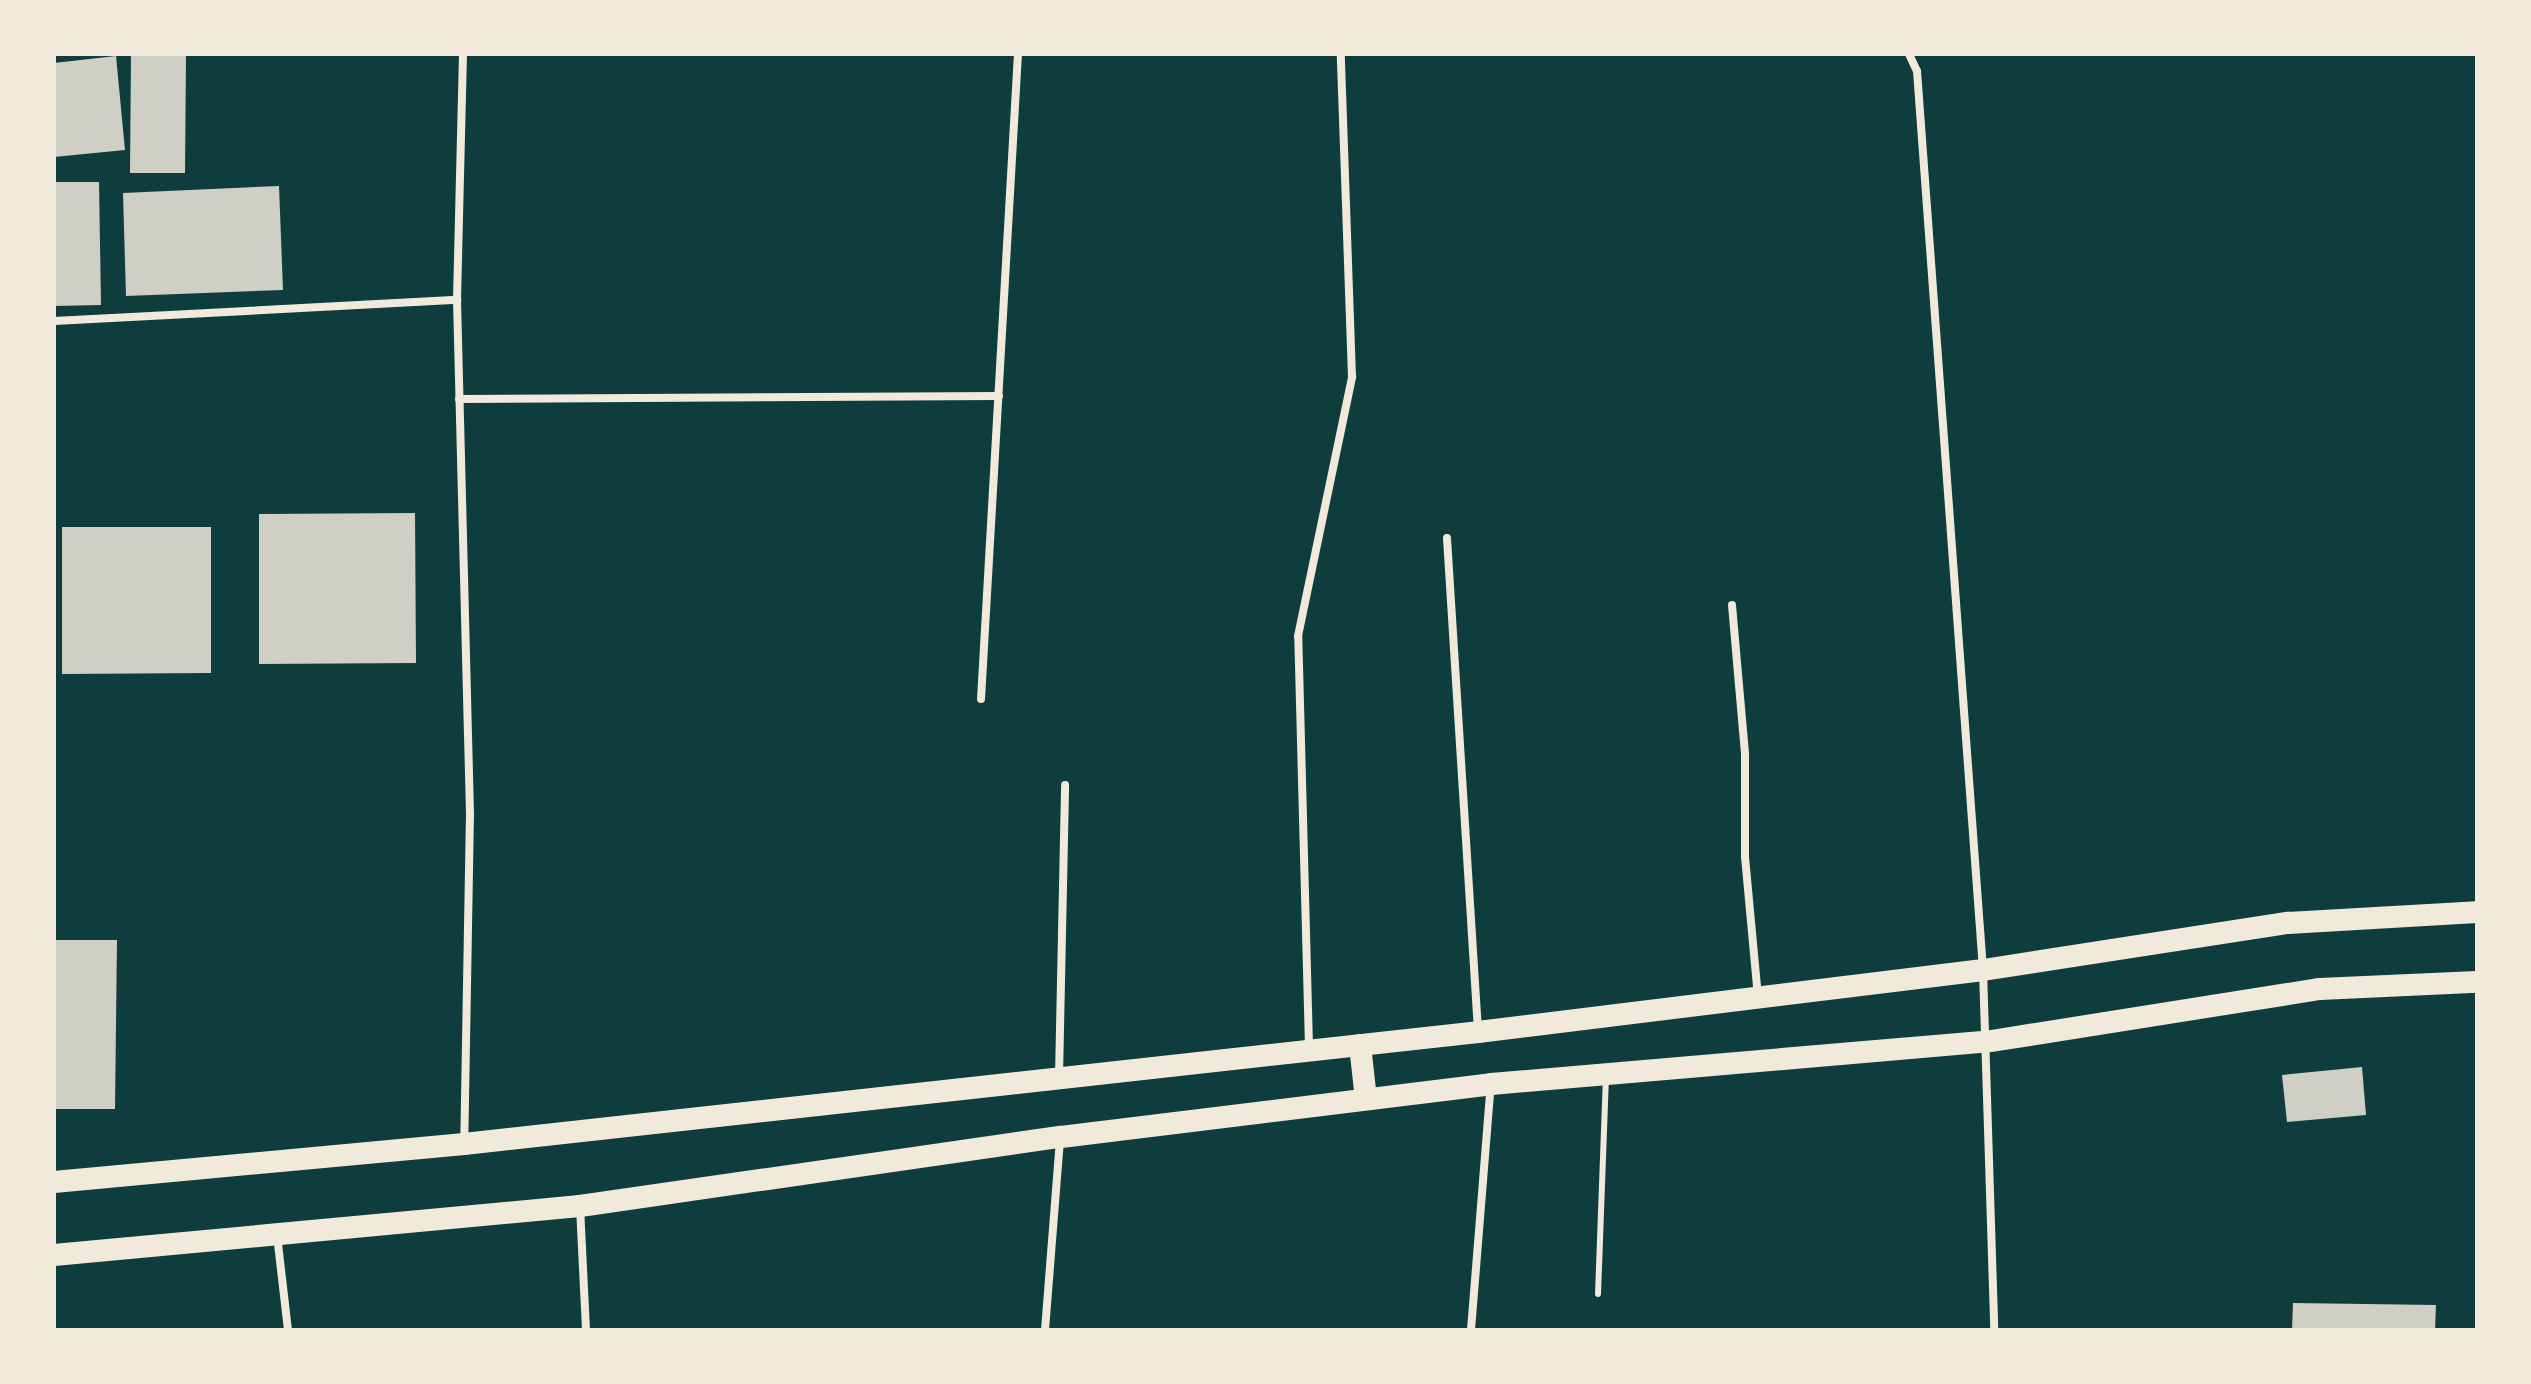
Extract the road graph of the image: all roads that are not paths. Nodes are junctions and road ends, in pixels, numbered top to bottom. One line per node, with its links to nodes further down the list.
1 (463, 54): 5 (street)
2 (1018, 54): 7 (street)
3 (1341, 54): 20 (street)
4 (1909, 54): 14 (street)
5 (457, 300): 6 (street); 8 (street)
6 (54, 321)
7 (999, 396): 8 (street); 11 (street)
8 (459, 399): 26 (street)
9 (1447, 538): 17 (street)
10 (1732, 605): 16 (street)
11 (981, 699)
12 (1065, 785): 22 (street)
13 (2477, 912): 14 (highway)
14 (1983, 970): 16 (highway); 18 (street)
15 (2477, 982): 18 (highway)
16 (1758, 998): 17 (highway)
17 (1478, 1032): 19 (highway)
18 (1985, 1042): 21 (highway); 36 (street)
19 (1360, 1045): 20 (highway); 24 (highway)
20 (1309, 1051): 22 (highway)
21 (1606, 1074): 23 (highway); 31 (lane)
22 (1059, 1078): 26 (highway)
23 (1491, 1084): 24 (highway); 35 (street)
24 (1366, 1099): 25 (highway)
25 (1061, 1137): 28 (highway); 34 (street)
26 (464, 1144): 27 (highway)
27 (54, 1182)
28 (580, 1206): 29 (highway); 33 (street)
29 (277, 1233): 30 (highway); 32 (street)
30 (54, 1255)
31 (1598, 1294)
32 (288, 1330)
33 (586, 1330)
34 (1045, 1330)
35 (1471, 1330)
36 (1994, 1330)

